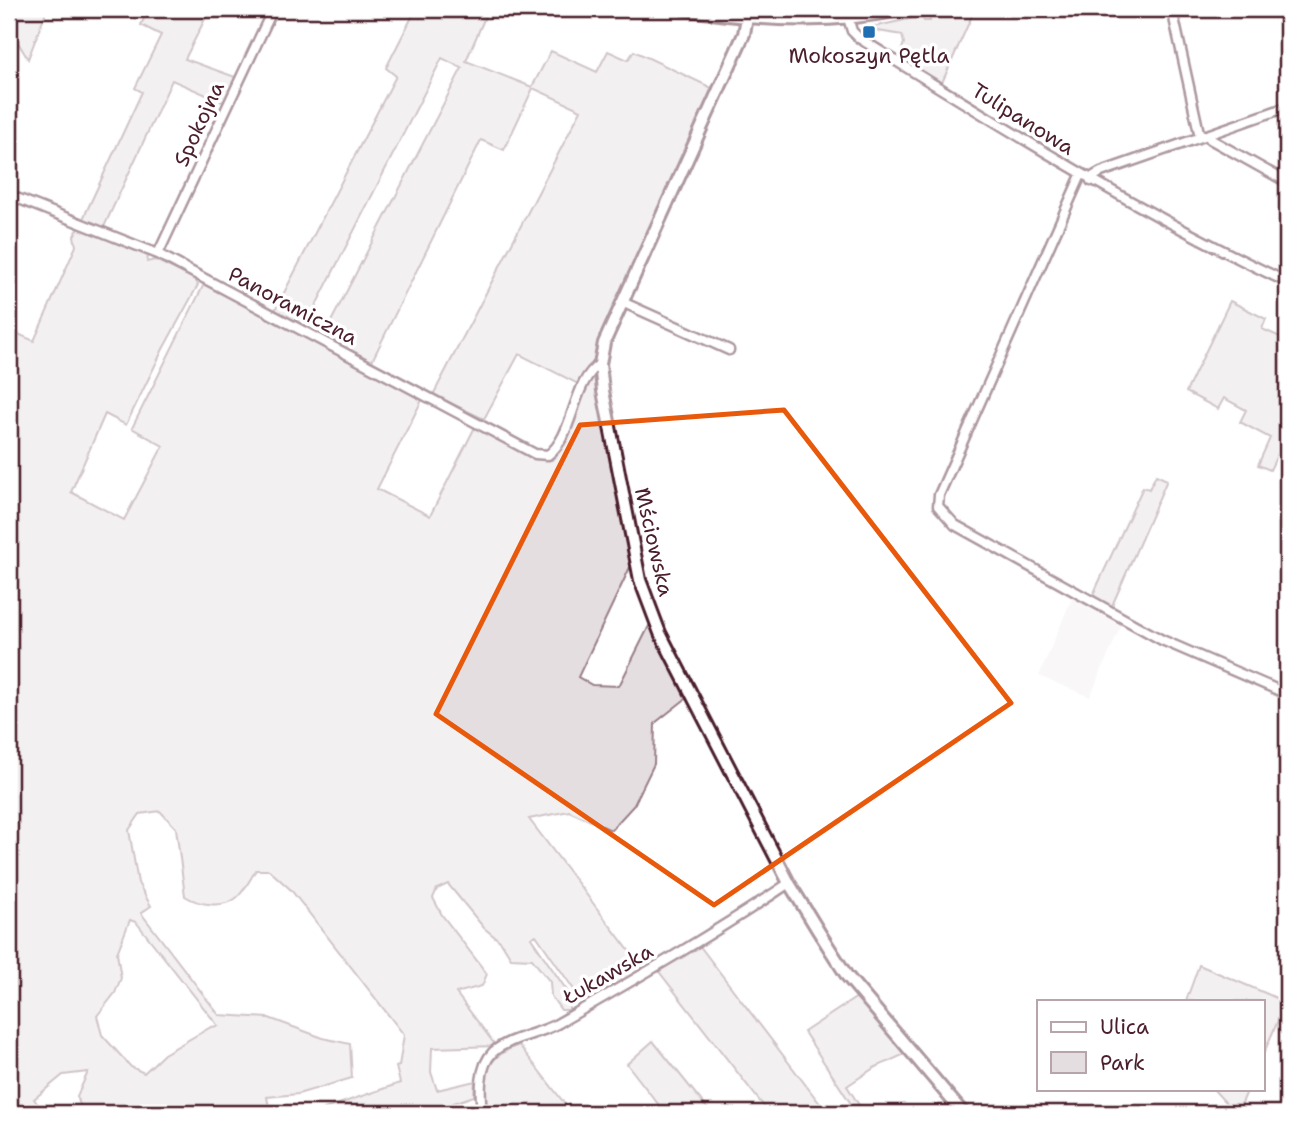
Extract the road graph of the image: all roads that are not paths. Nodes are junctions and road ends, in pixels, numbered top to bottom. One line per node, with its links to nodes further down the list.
1 (273, 9): 13 (street, Spokojna)
2 (684, 9): 5 (street)
3 (905, 9): 6 (street)
4 (1172, 9): 8 (street)
5 (747, 17): 6 (street); 15 (street, Mściowska)
6 (848, 18): 9 (street, Tulipanowa)
7 (1287, 107): 8 (street)
8 (1204, 136): 10 (street); 11 (street)
9 (1081, 175): 10 (street, Tulipanowa); 18 (street)
10 (1091, 181): 14 (street, Tulipanowa)
11 (1287, 182)
12 (9, 195): 13 (street, Panoramiczna)
13 (158, 254): 17 (street, Panoramiczna)
14 (1287, 282)
15 (622, 302): 16 (street); 17 (street, Mściowska)
16 (729, 350)
17 (600, 364): 19 (street, Mściowska)
18 (1287, 694)
19 (789, 883): 20 (street, Łukawska); 21 (street, Mściowska)
20 (482, 1113)
21 (962, 1113)

